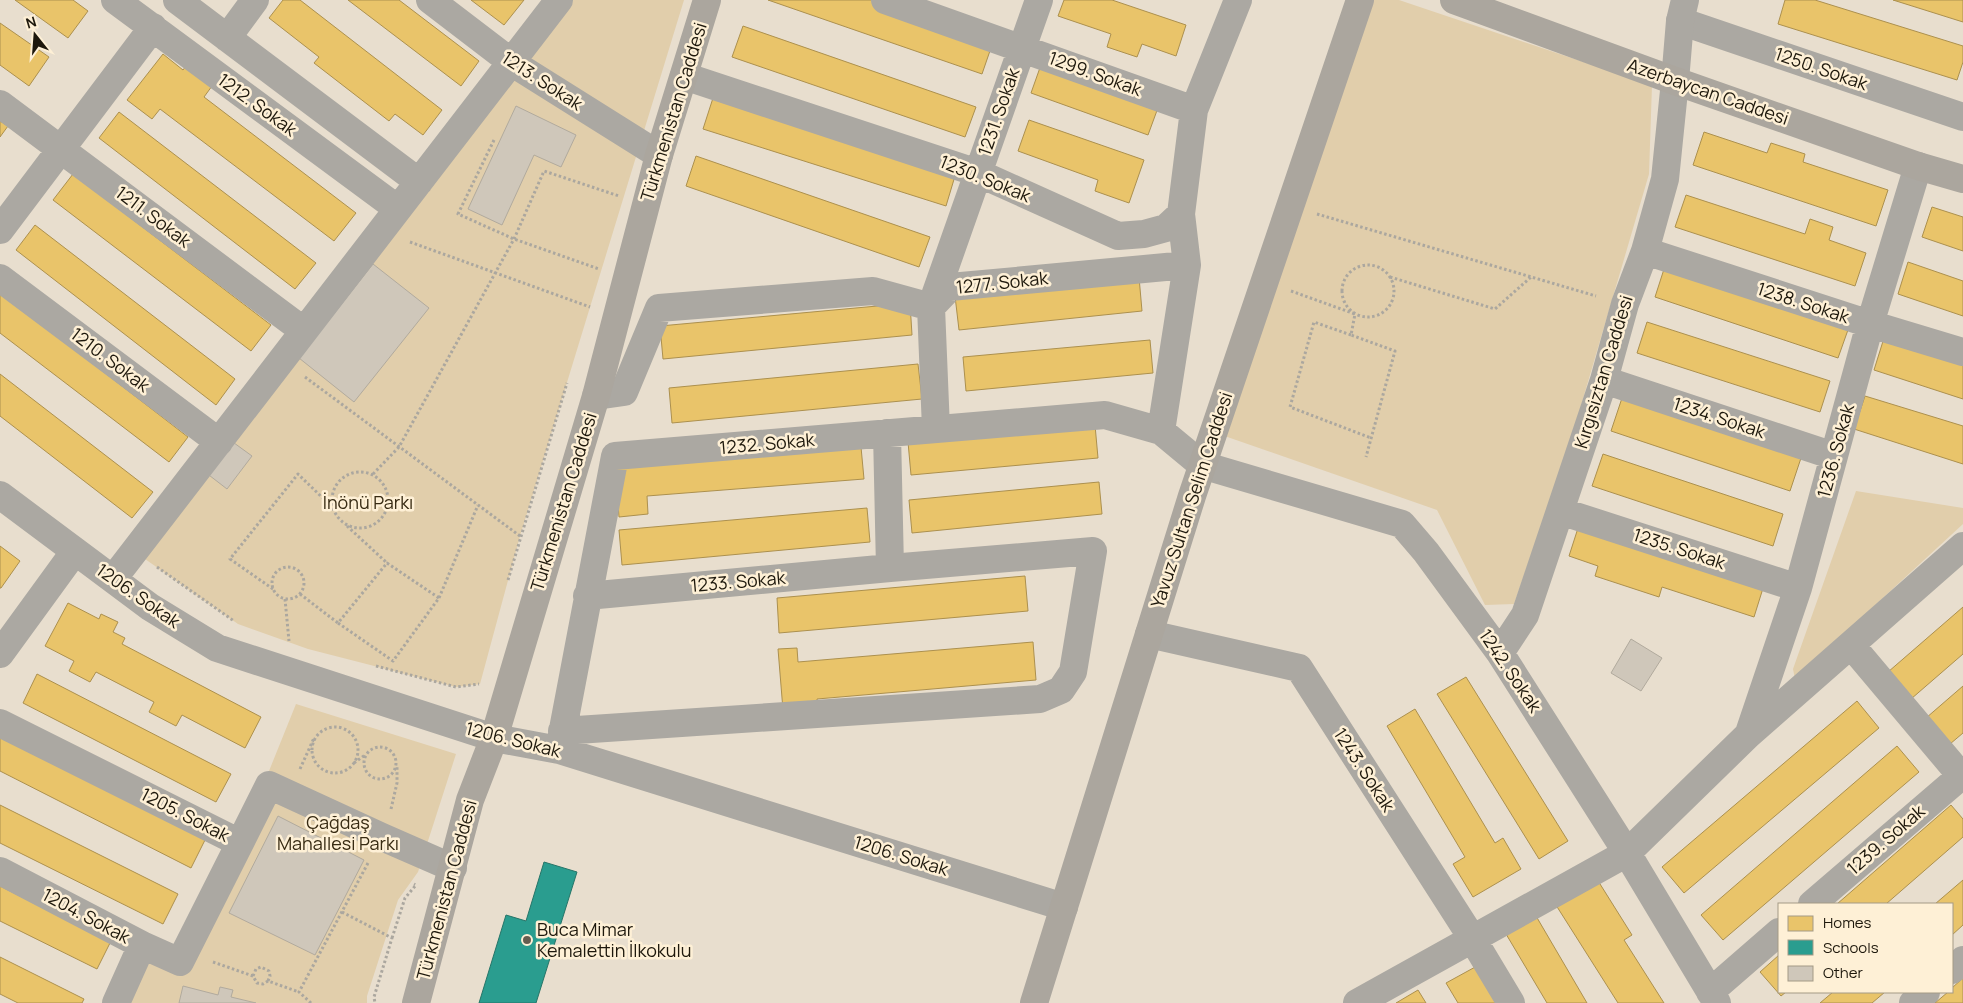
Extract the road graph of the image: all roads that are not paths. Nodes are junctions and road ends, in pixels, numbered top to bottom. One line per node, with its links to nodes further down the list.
1 (115, 0): 13 (street, 1212. Sokak)
2 (177, 0): 14 (street, 1212. Sokak)
3 (256, 0): 14 (street)
4 (430, 0): 16 (street, 1213. Sokak)
5 (560, 0): 16 (street)
6 (707, 0): 17 (main road, Türkmenistan Caddesi)
7 (885, 0): 15 (street, 1299. Sokak)
8 (1039, 0): 15 (street, 1231. Sokak)
9 (1238, 0): 20 (street)
10 (1360, 0): 45 (main road, Yavuz Sultan Selim Caddesi)
11 (1454, 0): 18 (main road, Azerbaycan Caddesi)
12 (1682, 10): 18 (street, Kırgısiztan Caddesi); 21 (street, 1250. Sokak)
13 (153, 28): 22 (street); 28 (street, 1212. Sokak)
14 (227, 38): 27 (street, 1212. Sokak)
15 (1022, 48): 20 (street, 1299. Sokak); 25 (street, 1231. Sokak)
16 (511, 62): 23 (street, 1213. Sokak); 27 (street)
17 (684, 76): 23 (main road, Türkmenistan Caddesi); 25 (street, 1230. Sokak)
18 (1676, 81): 24 (main road, Azerbaycan Caddesi); 31 (street, Kırgısiztan Caddesi)
19 (0, 104): 22 (street, 1211. Sokak)
20 (1194, 110): 29 (street)
21 (1963, 117)
22 (62, 149): 30 (street); 36 (street, 1211. Sokak)
23 (659, 155): 39 (main road, Türkmenistan Caddesi)
24 (1918, 166): 26 (main road, Azerbaycan Caddesi); 35 (street, 1236. Sokak)
25 (978, 173): 29 (street, 1230. Sokak); 34 (street, 1231. Sokak)
26 (1963, 179)
27 (419, 182): 28 (street)
28 (398, 209): 36 (street)
29 (1181, 214): 32 (street)
30 (0, 230)
31 (1644, 251): 35 (street, 1238. Sokak); 38 (street, Kırgısiztan Caddesi)
32 (1186, 265): 34 (street, 1277. Sokak); 41 (street)
33 (0, 278): 43 (street, 1210. Sokak)
34 (931, 308): 39 (street); 40 (street, 1231. Sokak)
35 (1870, 324): 37 (street, 1238. Sokak); 44 (street, 1236. Sokak)
36 (304, 332): 43 (street)
37 (1963, 352)
38 (1604, 380): 44 (street, 1234. Sokak); 47 (street, Kırgısiztan Caddesi)
39 (596, 396): 60 (main road, Türkmenistan Caddesi)
40 (936, 429): 41 (street, 1232. Sokak); 42 (street, 1232. Sokak)
41 (1161, 431): 45 (street, 1232. Sokak)
42 (886, 433): 50 (street); 53 (street, 1232. Sokak)
43 (219, 442): 51 (street)
44 (1834, 456): 52 (street, 1236. Sokak)
45 (1202, 465): 54 (main road, Yavuz Sultan Selim Caddesi); 56 (street, 1242. Sokak)
46 (0, 495): 49 (street, 1206. Sokak)
47 (1560, 511): 52 (street, 1235. Sokak); 56 (street, Kırgısiztan Caddesi)
48 (1963, 546): 55 (street, 1236. Sokak)
49 (75, 550): 51 (street, 1206. Sokak); 57 (street)
50 (890, 568): 53 (street, 1233. Sokak); 61 (street, 1233. Sokak)
51 (113, 579): 60 (street, 1206. Sokak)
52 (1798, 588): 59 (street, 1236. Sokak)
53 (587, 596): 61 (street, 1232. Sokak)
54 (1149, 634): 68 (main road, Yavuz Sultan Selim Caddesi); 70 (street, 1243. Sokak)
55 (1851, 646): 59 (street, 1236. Sokak); 62 (street)
56 (1500, 653): 64 (street, 1242. Sokak)
57 (0, 654)
58 (0, 723): 63 (street, 1205. Sokak)
59 (1748, 735): 64 (street, 1236. Sokak)
60 (494, 738): 61 (street, 1206. Sokak); 65 (main road, Türkmenistan Caddesi)
61 (561, 741): 68 (street, 1206. Sokak)
62 (1962, 777): 67 (street, 1239. Sokak)
63 (240, 843): 65 (street); 71 (street, 1205. Sokak)
64 (1627, 853): 70 (street, 1236. Sokak); 75 (street, 1242. Sokak)
65 (453, 868): 77 (main road, Türkmenistan Caddesi)
66 (0, 871): 71 (street, 1204. Sokak)
67 (1813, 903)
68 (1064, 907): 78 (main road, Yavuz Sultan Selim Caddesi)
69 (1778, 933): 75 (street)
70 (1472, 938): 79 (street, 1236. Sokak); 80 (street, 1243. Sokak)
71 (142, 945): 76 (street, 1204. Sokak)
72 (1963, 960): 73 (street)
73 (1953, 969)
74 (1925, 993): 81 (street)
75 (1714, 998)
76 (116, 1003)
77 (416, 1003)
78 (1034, 1003)
79 (1357, 1003)
80 (1511, 1003)
81 (1913, 1003)

